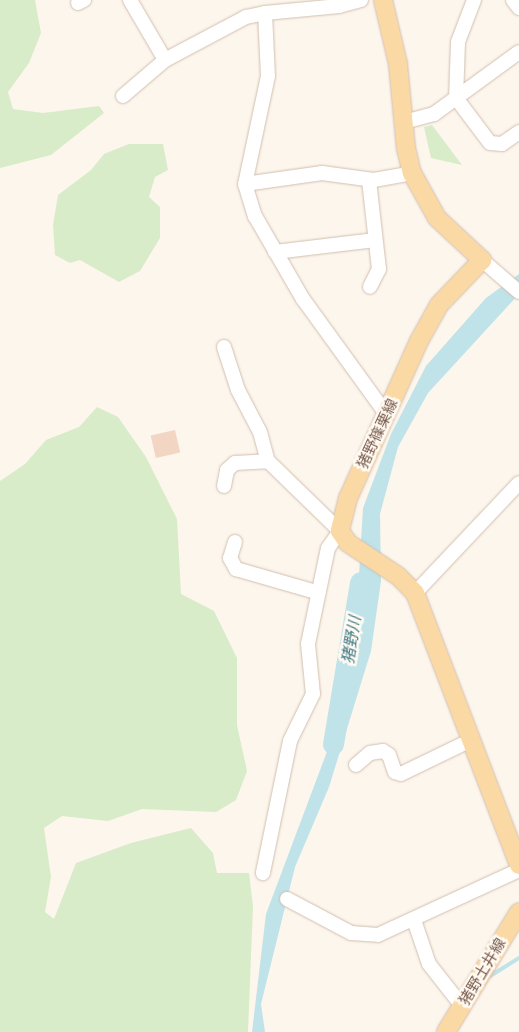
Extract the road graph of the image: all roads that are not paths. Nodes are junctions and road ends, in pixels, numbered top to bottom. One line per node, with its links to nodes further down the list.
1 (130, 0): 9 (street)
2 (361, 0): 7 (street)
3 (383, 0): 12 (main road)
4 (474, 0): 11 (street)
5 (512, 0): 6 (street)
6 (519, 8)
7 (265, 13): 9 (street); 16 (street)
8 (517, 57): 11 (street)
9 (165, 60): 10 (street)
10 (123, 96)
11 (456, 98): 12 (street); 13 (street)
12 (404, 122): 14 (main road)
13 (519, 132)
14 (412, 173): 15 (street); 19 (main road)
15 (369, 180): 16 (street); 17 (street)
16 (245, 184): 18 (street)
17 (375, 240): 18 (street); 20 (street)
18 (275, 252): 23 (street)
19 (482, 260): 21 (street); 23 (main road, 猪野篠栗線)
20 (370, 287)
21 (519, 292)
22 (224, 347): 24 (street)
23 (387, 415): 27 (main road, 猪野篠栗線)
24 (268, 461): 26 (street); 27 (street)
25 (519, 483): 30 (street)
26 (224, 486)
27 (344, 537): 29 (street); 30 (main road)
28 (235, 542): 29 (street)
29 (319, 593): 35 (street)
30 (414, 593): 31 (main road)
31 (471, 740): 32 (street); 33 (main road)
32 (356, 765)
33 (518, 855)
34 (519, 870): 38 (street)
35 (262, 873)
36 (287, 899): 38 (street)
37 (519, 912): 39 (main road, 猪野土井線)
38 (414, 920): 39 (street)
39 (462, 1006): 40 (main road, 猪野土井線)
40 (446, 1032)

